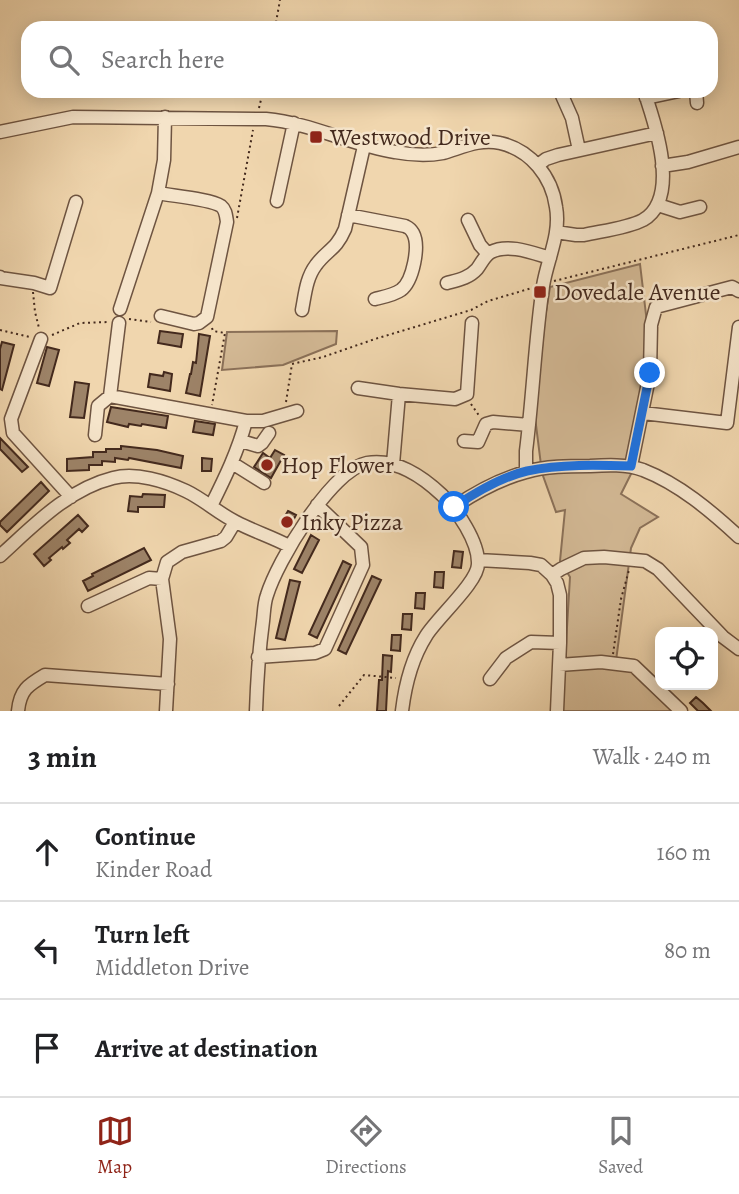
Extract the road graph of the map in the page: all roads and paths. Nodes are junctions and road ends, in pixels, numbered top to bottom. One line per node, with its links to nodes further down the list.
1 (280, 0): 2 (path)
2 (276, 21)
3 (261, 98): 7 (path)
4 (566, 98): 13 (street)
5 (646, 98): 10 (street)
6 (165, 117): 7 (street); 9 (street); 16 (street)
7 (256, 119): 8 (street); 23 (path)
8 (294, 123): 11 (street); 17 (street)
9 (0, 132)
10 (657, 133): 13 (street); 15 (street)
11 (364, 146): 14 (street); 21 (street)
12 (739, 147): 15 (street)
13 (579, 150): 14 (street)
14 (538, 165): 24 (street)
15 (662, 166): 19 (street)
16 (158, 193): 23 (street); 37 (street)
17 (276, 201)
18 (76, 202): 29 (street)
19 (658, 205): 20 (street); 24 (street)
20 (700, 207)
21 (348, 215): 33 (street); 34 (street)
22 (468, 220): 26 (street)
23 (227, 222): 36 (street)
24 (556, 232): 27 (street)
25 (739, 235): 31 (path)
26 (488, 254): 27 (street); 30 (street)
27 (550, 258): 31 (street)
28 (0, 278): 29 (street)
29 (34, 283): 41 (path)
30 (447, 283)
31 (544, 284): 47 (path); 51 (street)
32 (739, 290): 46 (street)
33 (375, 299)
34 (302, 310)
35 (161, 316): 36 (street); 37 (path)
36 (207, 317): 48 (path)
37 (118, 318): 41 (path); 45 (street)
38 (471, 323): 44 (street)
39 (739, 327): 46 (street)
40 (0, 330): 41 (path)
41 (41, 339): 61 (street)
42 (358, 388): 43 (street)
43 (399, 394): 44 (street); 57 (street)
44 (463, 395): 50 (path)
45 (110, 396): 48 (street); 53 (street)
46 (643, 412): 58 (street)
47 (291, 413): 49 (street)
48 (211, 414): 49 (street)
49 (246, 421): 54 (street)
50 (486, 425): 51 (street); 55 (street)
51 (529, 425): 59 (street)
52 (270, 433): 54 (street)
53 (95, 435)
54 (241, 441): 56 (street)
55 (464, 441)
56 (232, 463): 60 (street); 63 (street)
57 (393, 464): 62 (street); 64 (street)
58 (631, 466): 59 (street); 66 (street)
59 (526, 471): 64 (street)
60 (264, 484)
61 (71, 497): 63 (street); 68 (street)
62 (317, 505): 67 (street); 76 (street)
63 (211, 506): 65 (street)
64 (454, 507): 70 (street)
65 (235, 522): 67 (street); 72 (street)
66 (739, 537)
67 (289, 546): 76 (street)
68 (2, 551)
69 (632, 559): 71 (street); 75 (street); 77 (path)
70 (478, 560): 71 (street); 80 (street)
71 (552, 575): 74 (street)
72 (162, 579): 73 (street); 81 (street)
73 (88, 606)
74 (560, 643): 78 (street); 79 (street)
75 (739, 649)
76 (258, 657): 85 (street)
77 (611, 663): 78 (street); 88 (street)
78 (559, 665): 87 (street)
79 (490, 679)
80 (407, 680): 82 (path); 86 (street)
81 (168, 684): 83 (street); 84 (street)
82 (340, 706)
83 (18, 711)
84 (166, 711)
85 (256, 711)
86 (402, 711)
87 (557, 711)
88 (680, 711)

